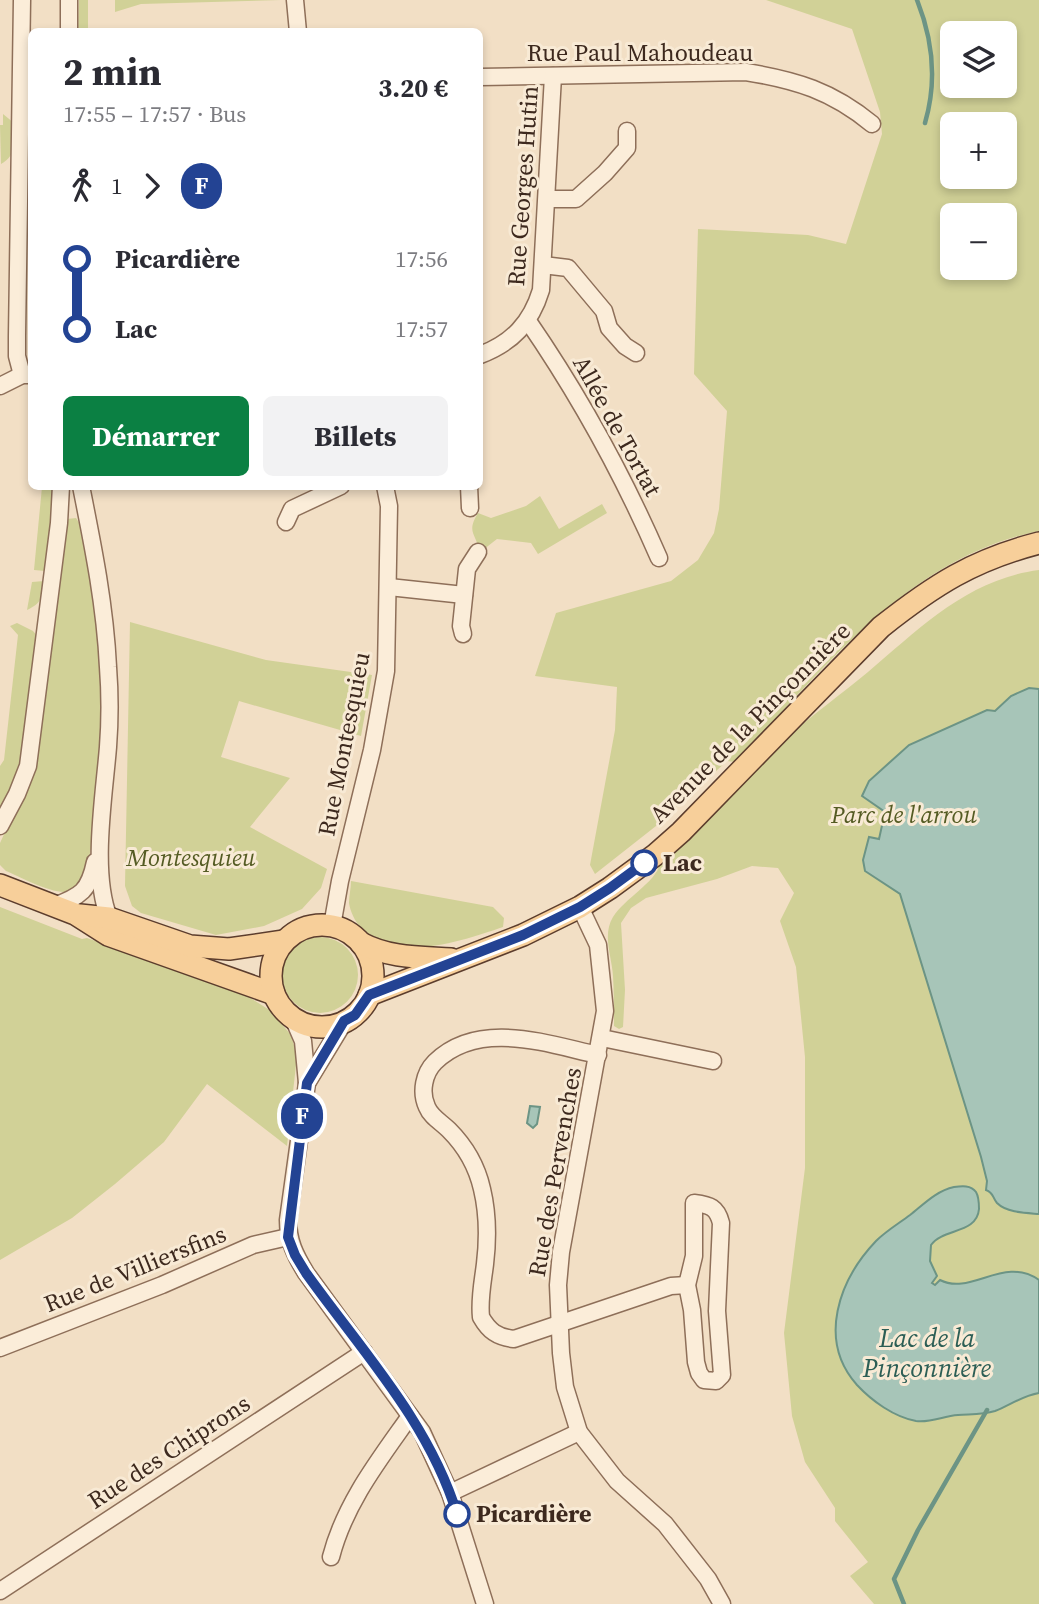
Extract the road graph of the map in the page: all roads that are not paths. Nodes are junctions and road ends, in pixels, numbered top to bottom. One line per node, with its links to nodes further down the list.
1 (22, 0): 15 (street)
2 (69, 0): 4 (street)
3 (295, 0): 5 (street)
4 (69, 28)
5 (298, 28)
6 (553, 76): 7 (street, Rue Paul Mahoudeau); 8 (street, Rue Paul Mahoudeau); 10 (street, Rue Georges Hutin)
7 (483, 77)
8 (872, 124)
9 (627, 131): 10 (street)
10 (548, 199): 11 (street, Rue Georges Hutin)
11 (543, 265): 12 (street, Rue Georges Hutin); 13 (street)
12 (528, 321): 14 (street, Rue Georges Hutin); 28 (street, Allée de Tortat)
13 (636, 353)
14 (483, 354)
15 (27, 375): 16 (street)
16 (0, 386)
17 (61, 490): 24 (street)
18 (82, 490): 23 (street)
19 (332, 490): 25 (street)
20 (386, 490): 29 (street, Rue Montesquieu)
21 (469, 490): 22 (street)
22 (470, 508)
23 (87, 517): 24 (street); 33 (street)
24 (60, 519): 32 (street)
25 (286, 522)
26 (1039, 542): 36 (main road, Avenue de la Pinçonnière)
27 (478, 552): 30 (street)
28 (659, 558)
29 (389, 587): 30 (street); 39 (street, Rue Montesquieu)
30 (464, 595): 31 (street)
31 (463, 634)
32 (0, 825)
33 (101, 832): 35 (street); 38 (street)
34 (0, 885): 35 (main road)
35 (54, 906): 37 (main road)
36 (580, 907): 42 (main road, Avenue de la Pinçonnière); 47 (street, Rue des Pervenches)
37 (75, 914): 38 (main road); 43 (main road)
38 (109, 918): 40 (main road)
39 (332, 926): 40 (main road); 41 (main road)
40 (285, 941): 43 (main road)
41 (361, 943): 42 (main road, Avenue de la Pinçonnière); 44 (main road)
42 (460, 959): 44 (main road, Avenue de la Pinçonnière)
43 (274, 995): 45 (main road)
44 (369, 995): 46 (main road)
45 (293, 1018): 46 (main road); 50 (street)
46 (344, 1021): 50 (street)
47 (602, 1038): 48 (street, Rue des Pervenches); 49 (street)
48 (598, 1055): 54 (street, Rue des Pervenches); 54 (street)
49 (713, 1061)
50 (307, 1083): 51 (street)
51 (288, 1237): 55 (street, Rue de Villiersfins); 56 (street)
52 (718, 1278): 53 (street); 53 (street); 53 (street)
53 (688, 1281): 54 (street)
54 (559, 1324): 58 (street, Rue des Pervenches)
55 (0, 1348)
56 (364, 1352): 57 (street); 61 (street, Rue des Chiprons)
57 (410, 1416): 59 (street); 60 (street)
58 (579, 1432): 59 (street); 63 (street, Rue des Pervenches)
59 (450, 1493): 62 (street)
60 (331, 1557)
61 (0, 1591)
62 (485, 1604)
63 (722, 1604)

